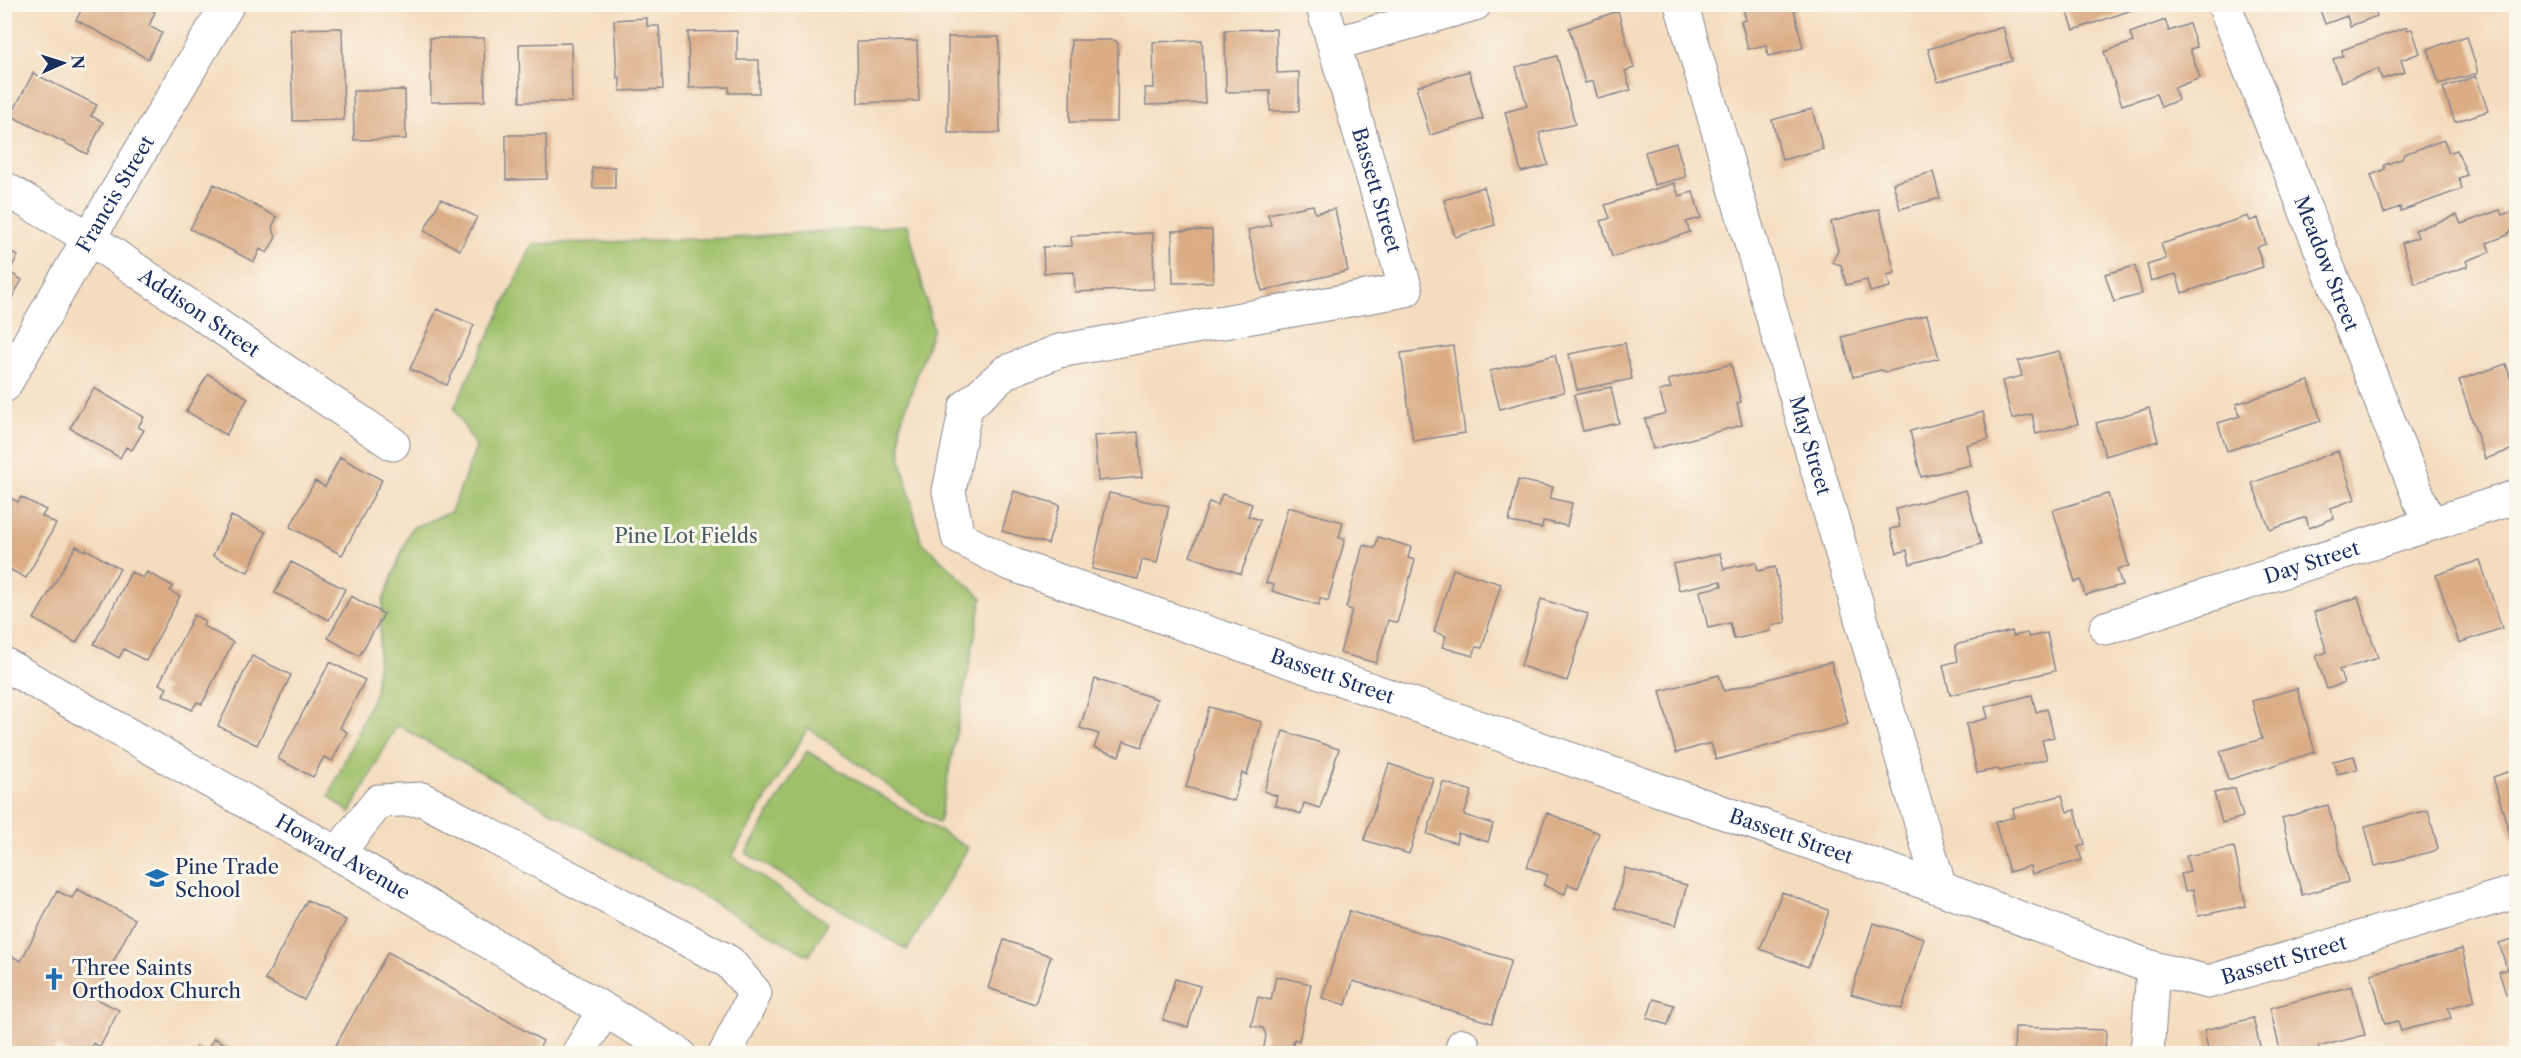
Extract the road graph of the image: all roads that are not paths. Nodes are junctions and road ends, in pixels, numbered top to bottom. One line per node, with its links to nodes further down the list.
1 (228, 4): 8 (street, Francis Street)
2 (1322, 4): 6 (street)
3 (1475, 4): 6 (street)
4 (1681, 4): 16 (street, May Street)
5 (2224, 4): 12 (street, Meadow Street)
6 (1334, 44): 16 (street, Bassett Street)
7 (4, 188): 8 (street, Addison Street)
8 (89, 238): 9 (street, Francis Street); 10 (street, Addison Street)
9 (4, 386)
10 (393, 444)
11 (2517, 497): 12 (street, Day Street)
12 (2429, 523): 13 (street, Day Street)
13 (2106, 628)
14 (4, 664): 15 (street, Howard Avenue)
15 (337, 854): 19 (street, Howard Avenue); 22 (street)
16 (1941, 888): 18 (street, Bassett Street)
17 (2517, 892): 18 (street, Bassett Street)
18 (2153, 968): 23 (street)
19 (604, 1010): 20 (street); 21 (street, Howard Avenue)
20 (578, 1053)
21 (679, 1053)
22 (724, 1053)
23 (2147, 1053)

